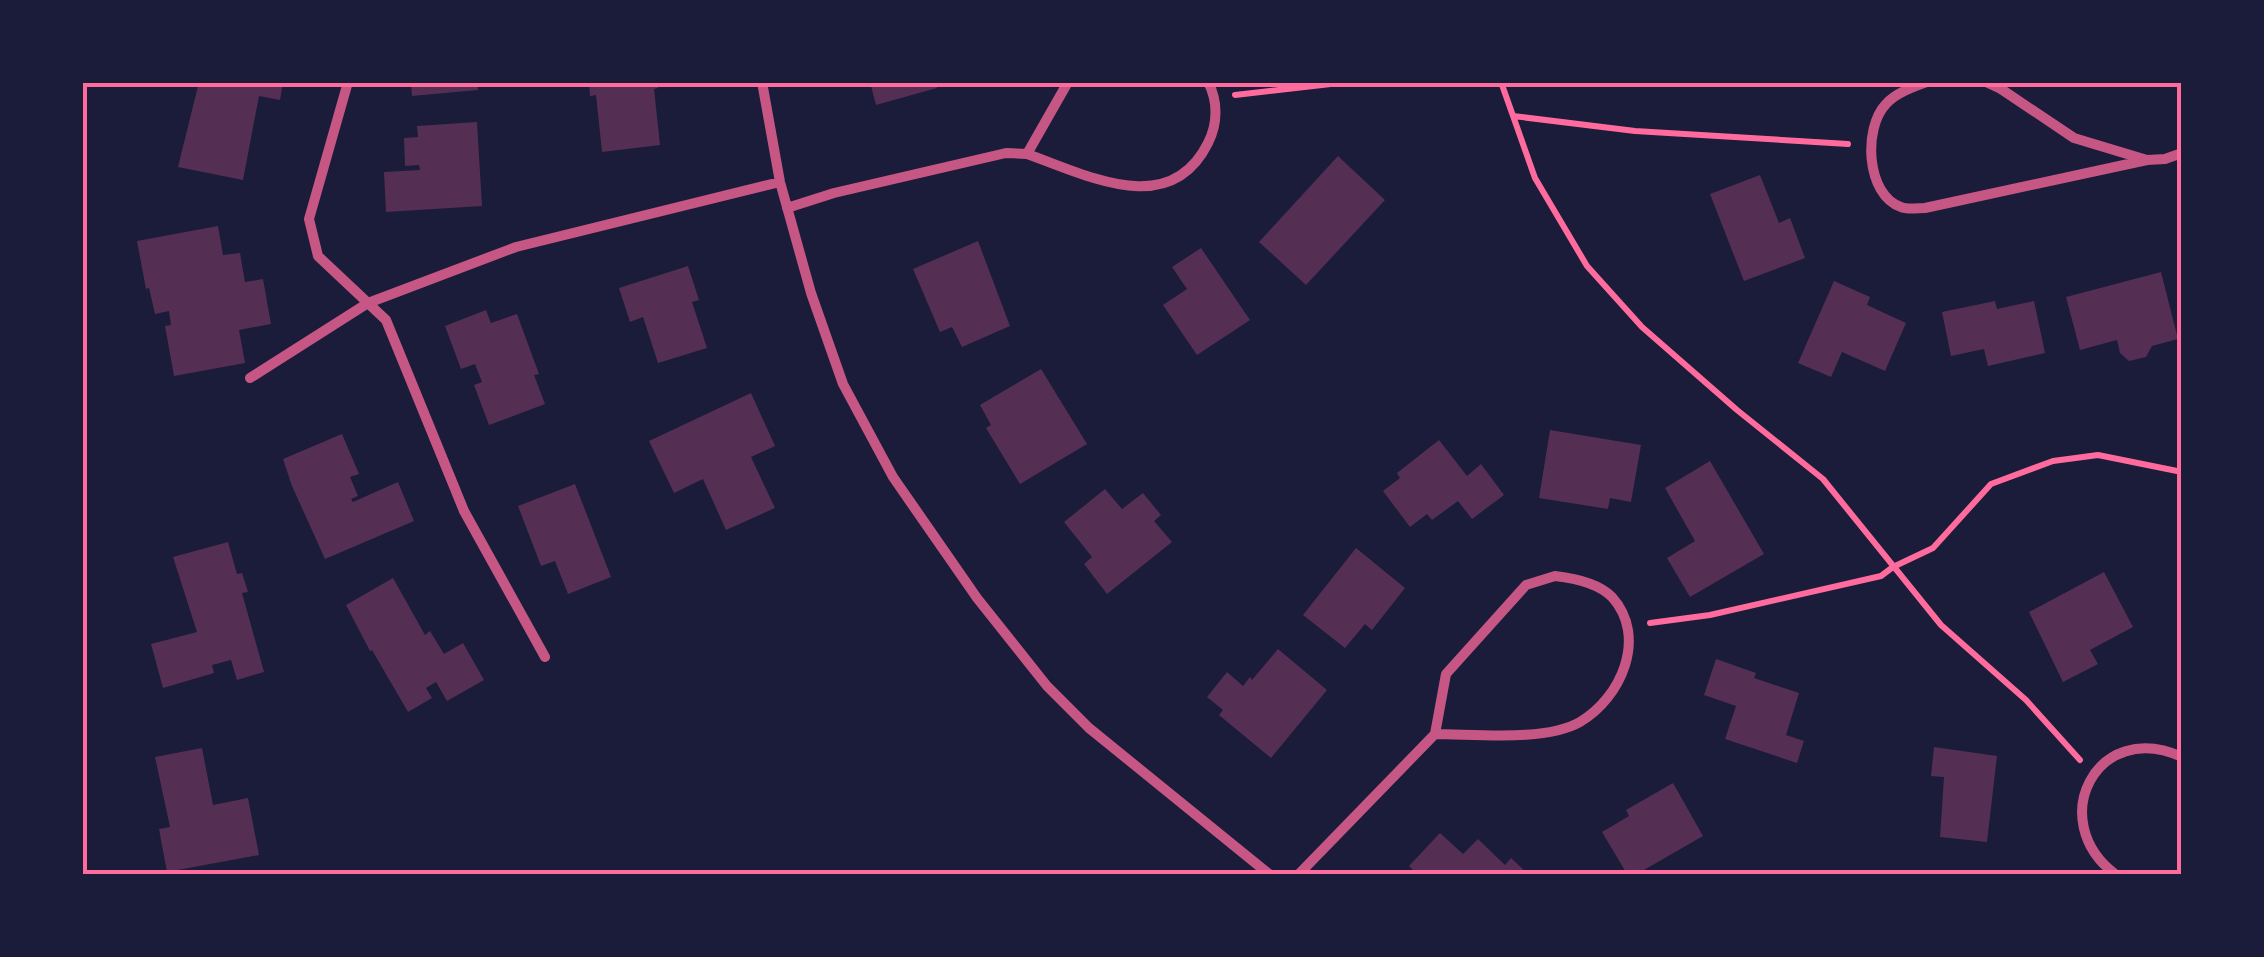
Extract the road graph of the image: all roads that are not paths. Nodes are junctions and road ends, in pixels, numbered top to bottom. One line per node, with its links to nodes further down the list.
1 (348, 82): 12 (street)
2 (762, 82): 10 (street)
3 (1068, 82): 8 (street)
4 (1208, 82): 8 (street)
5 (1927, 82): 9 (street)
6 (1986, 82): 9 (street)
7 (2182, 153): 9 (street)
8 (1027, 154): 11 (street)
9 (2147, 160)
10 (780, 182): 11 (street); 12 (street)
11 (787, 208): 17 (street)
12 (368, 302): 13 (street); 14 (street)
13 (250, 378)
14 (544, 657)
15 (1435, 734): 15 (street); 18 (street)
16 (2182, 758): 19 (street)
17 (1269, 874)
18 (1299, 874)
19 (2114, 874)

